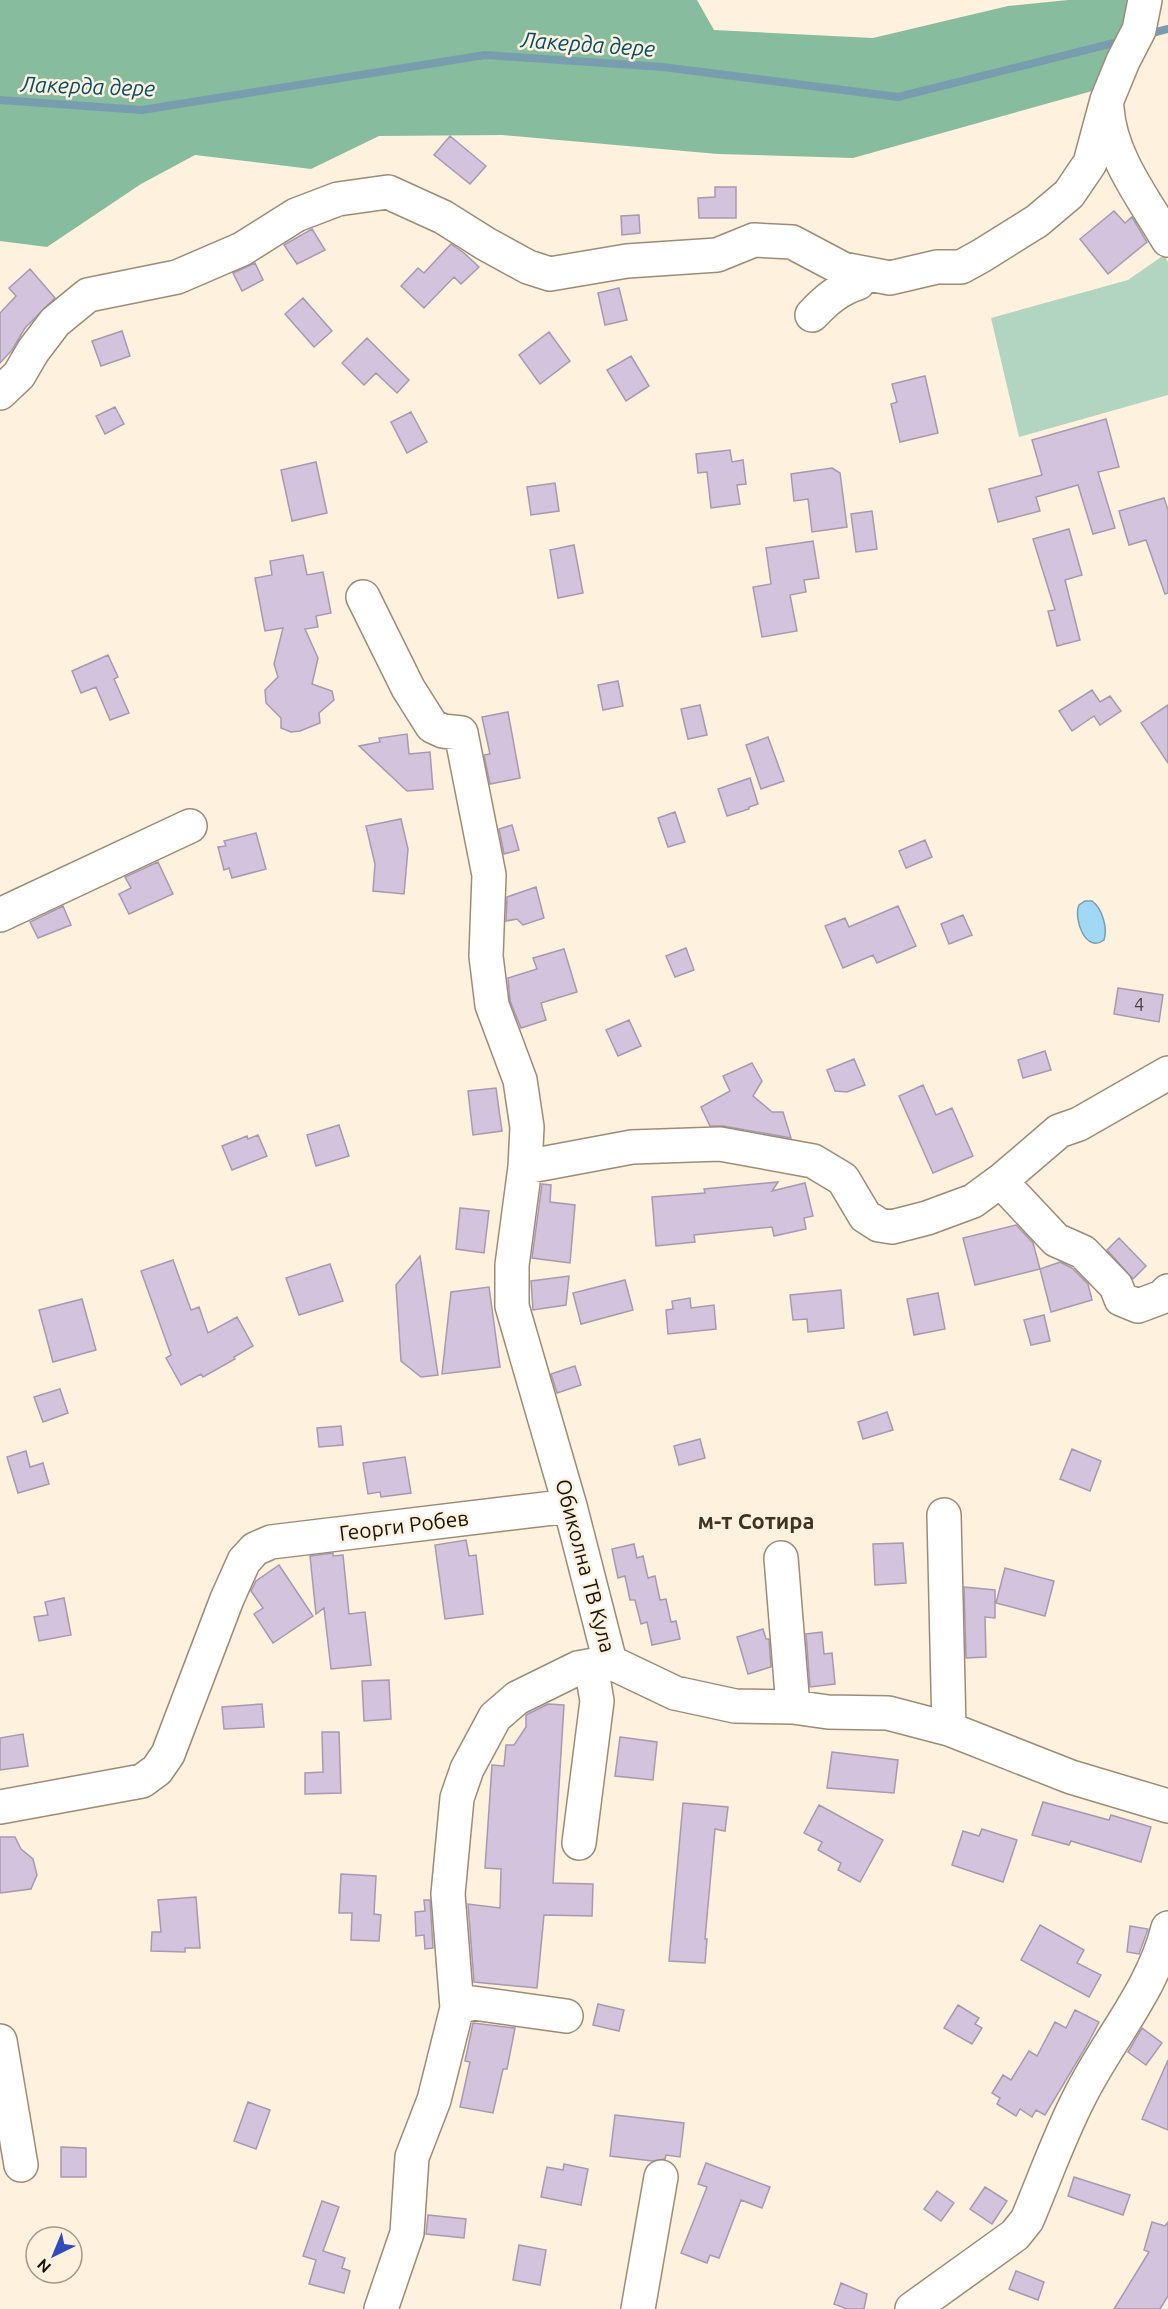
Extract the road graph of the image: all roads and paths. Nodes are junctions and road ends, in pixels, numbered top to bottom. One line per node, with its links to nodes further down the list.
1 (1142, 15): 2 (street)
2 (1107, 100): 3 (street); 6 (street)
3 (1168, 240)
4 (858, 283): 5 (street)
5 (812, 315)
6 (0, 393)
7 (363, 597): 11 (street, Обиколна ТВ Кула)
8 (190, 826): 9 (street)
9 (0, 915)
10 (1168, 1073): 12 (street)
11 (525, 1167): 12 (street); 14 (street, Обиколна ТВ Кула)
12 (1003, 1179): 13 (street)
13 (1168, 1291)
14 (570, 1506): 17 (street, Обиколна ТВ Кула); 21 (street, Георги Робев)
15 (944, 1515): 19 (street)
16 (781, 1558): 18 (street)
17 (600, 1664): 18 (street); 22 (street); 24 (street, Обиколна ТВ Кула)
18 (793, 1707): 19 (street)
19 (949, 1729): 20 (street)
20 (1168, 1806)
21 (0, 1807)
22 (579, 1843)
23 (1168, 1928): 31 (street)
24 (456, 2008): 25 (street); 29 (street, Обиколна ТВ Кула)
25 (566, 2016)
26 (0, 2041): 27 (street)
27 (21, 2165)
28 (661, 2177): 30 (street)
29 (381, 2309)
30 (638, 2309)
31 (912, 2309)

